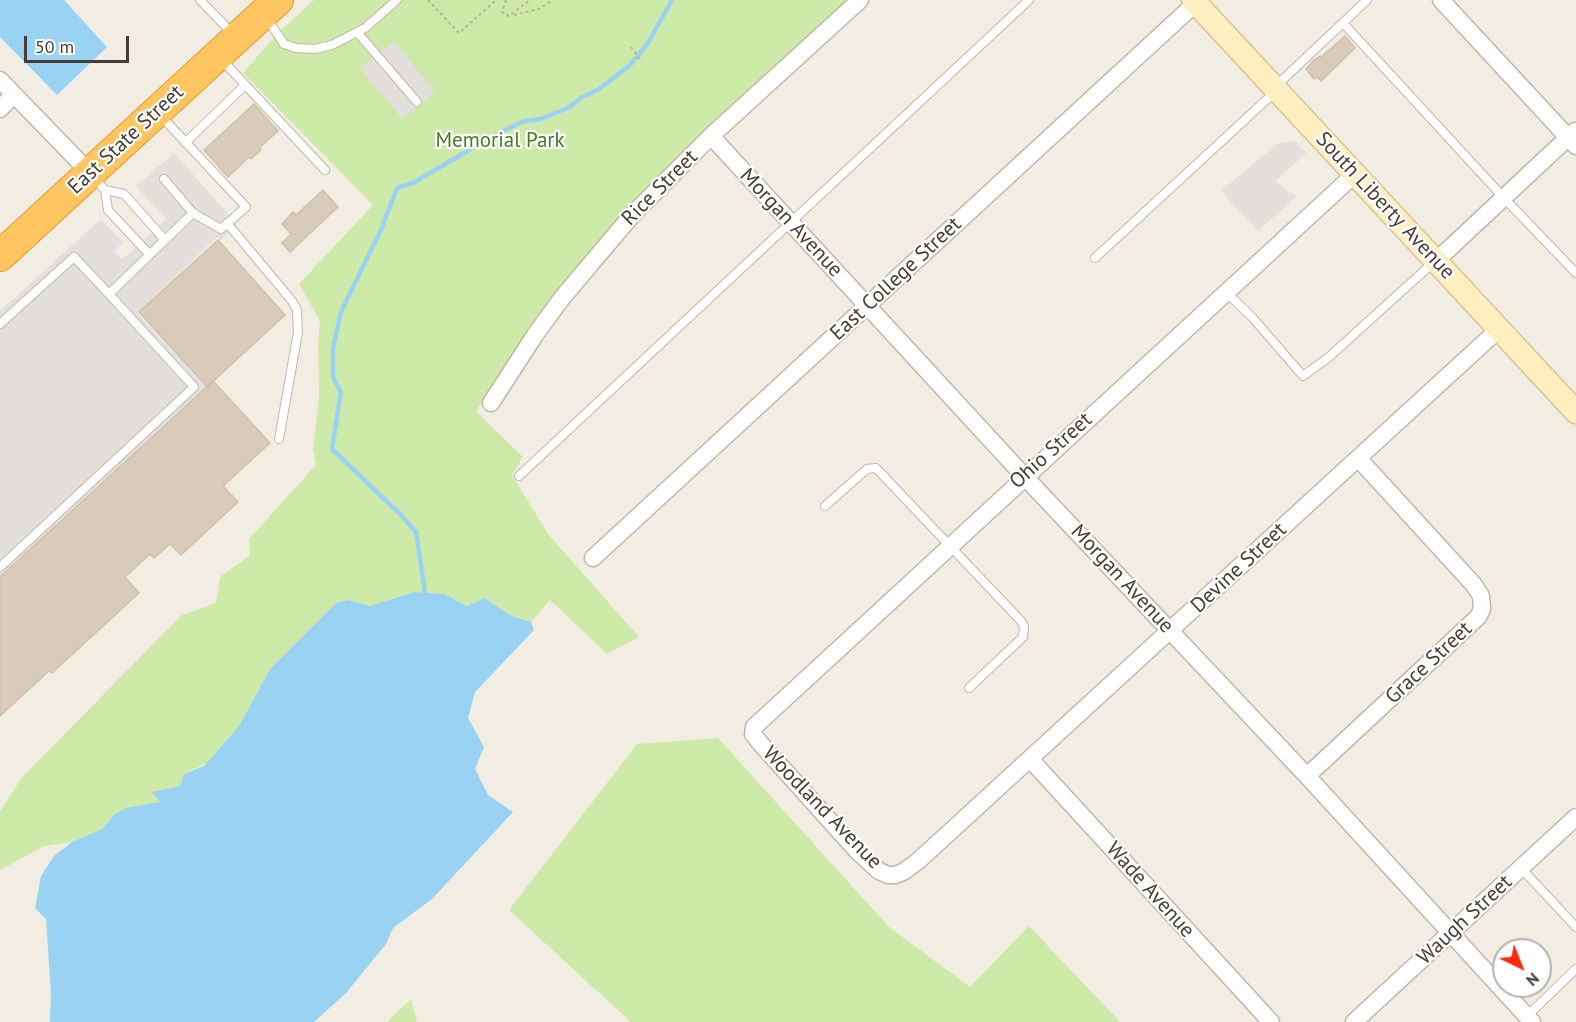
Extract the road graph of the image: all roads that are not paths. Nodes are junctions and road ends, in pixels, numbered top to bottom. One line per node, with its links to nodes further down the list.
1 (200, 0): 11 (lane)
2 (397, 0): 10 (lane)
3 (860, 0): 19 (street, Rice Street)
4 (1029, 0): 28 (lane)
5 (1367, 0): 9 (lane)
6 (1441, 0): 20 (street)
7 (1196, 1): 14 (street, South Liberty Avenue); 38 (street, East College Street)
8 (270, 7): 10 (lane); 11 (highway, East State Street)
9 (1343, 23): 14 (lane); 26 (lane)
10 (357, 32): 16 (lane)
11 (227, 47): 13 (lane); 18 (highway, East State Street)
12 (0, 80): 15 (street)
13 (245, 85): 21 (lane); 22 (lane)
14 (1276, 89): 23 (street, South Liberty Avenue); 33 (lane)
15 (13, 95): 17 (street); 25 (street)
16 (417, 102)
17 (0, 109)
18 (157, 111): 21 (lane); 25 (highway, East State Street)
19 (711, 136): 28 (street, Morgan Avenue); 41 (street, Rice Street)
20 (1573, 138): 26 (street)
21 (186, 143): 29 (lane)
22 (325, 170)
23 (1355, 174): 34 (street, South Liberty Avenue); 36 (street, Ohio Street)
24 (164, 179): 27 (lane)
25 (97, 182): 30 (lane); 31 (lane); 32 (highway, East State Street)
26 (1503, 198): 34 (street); 35 (lane)
27 (193, 213): 29 (lane); 30 (lane)
28 (790, 221): 38 (street, Morgan Avenue); 45 (lane)
29 (227, 223): 43 (lane)
30 (165, 240): 31 (lane)
31 (149, 254): 37 (lane)
32 (0, 256)
33 (1095, 258)
34 (1436, 261): 36 (lane); 40 (street, South Liberty Avenue)
35 (1576, 273)
36 (1226, 292): 46 (street, Ohio Street)
37 (109, 294): 39 (lane); 50 (lane)
38 (868, 306): 46 (street, Morgan Avenue); 49 (street, East College Street)
39 (0, 324)
40 (1499, 329): 42 (street, South Liberty Avenue); 44 (street, Devine Street)
41 (491, 403)
42 (1576, 412)
43 (279, 440)
44 (1358, 458): 51 (street, Devine Street); 55 (street, Grace Street)
45 (519, 476)
46 (1024, 476): 48 (street, Ohio Street); 51 (street, Morgan Avenue)
47 (825, 506): 48 (lane)
48 (949, 545): 52 (lane); 53 (street, Ohio Street)
49 (593, 558)
50 (0, 567)
51 (1171, 631): 54 (street, Devine Street); 55 (street, Morgan Avenue)
52 (969, 688)
53 (753, 732): 58 (street, Woodland Avenue)
54 (1030, 759): 58 (street, Devine Street); 63 (street, Wade Avenue)
55 (1307, 776): 60 (street, Morgan Avenue)
56 (1576, 817): 57 (street, Waugh Street)
57 (1521, 868): 59 (lane); 60 (street, Waugh Street)
58 (896, 875)
59 (1576, 927)
60 (1450, 934): 62 (street, Morgan Avenue); 64 (street, Waugh Street)
61 (1576, 969): 62 (lane)
62 (1530, 1019)
63 (1271, 1022)
64 (1354, 1022)

